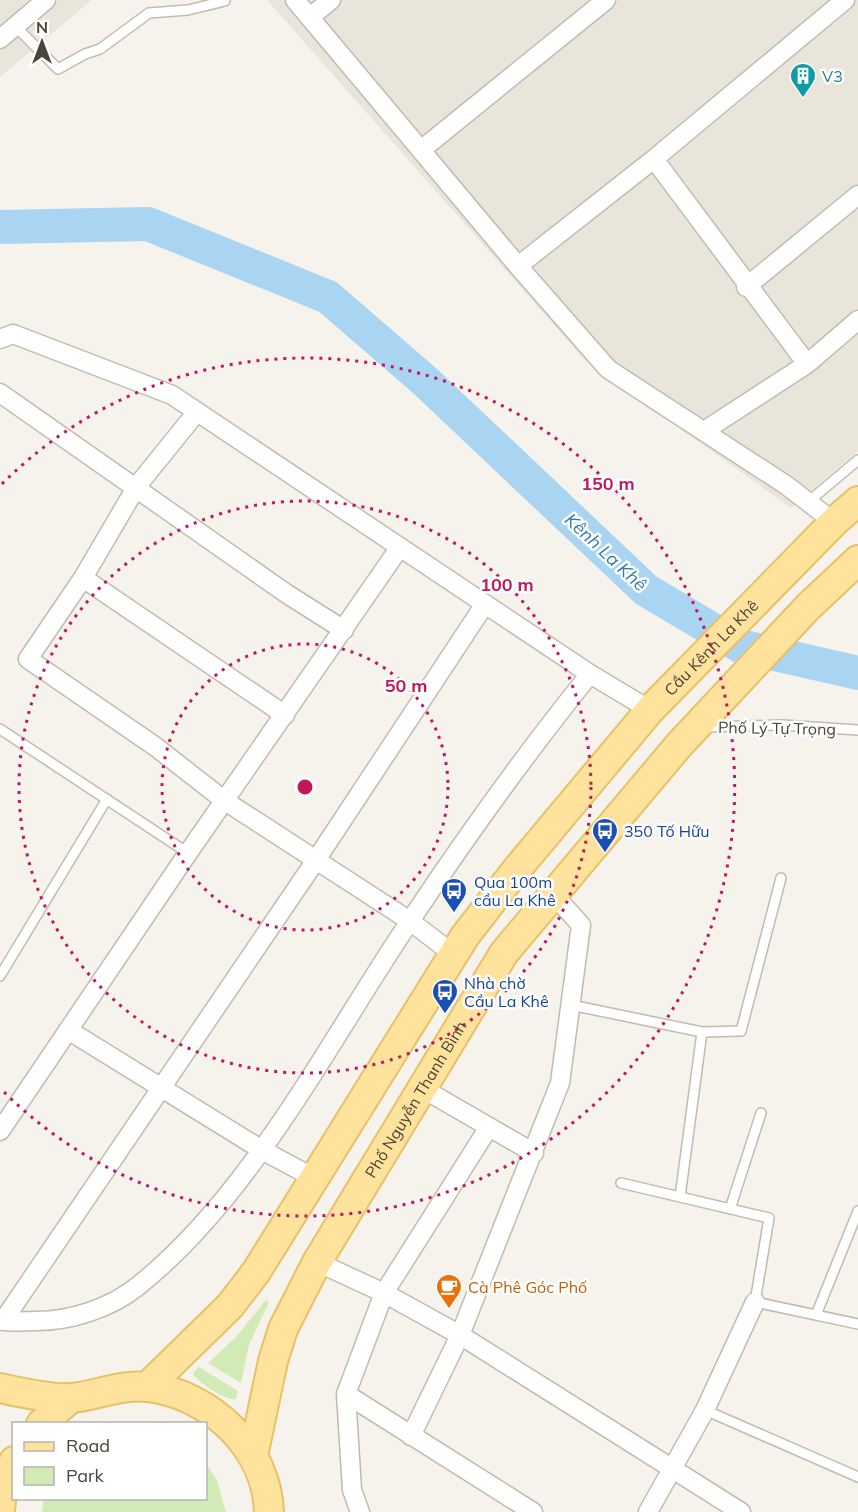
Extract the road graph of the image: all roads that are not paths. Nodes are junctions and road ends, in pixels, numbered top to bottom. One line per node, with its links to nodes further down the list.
1 (46, 0): 8 (street)
2 (295, 0): 7 (street)
3 (331, 0): 7 (street)
4 (606, 0): 10 (street)
5 (845, 0): 11 (street)
6 (225, 1): 8 (lane)
7 (310, 17): 10 (street)
8 (15, 26): 9 (street)
9 (0, 39)
10 (421, 150): 13 (street)
11 (654, 159): 13 (street); 14 (street)
12 (858, 195): 14 (street)
13 (518, 266): 20 (street)
14 (746, 286): 17 (street)
15 (858, 320): 17 (street)
16 (0, 339): 19 (street)
17 (807, 364): 20 (street)
18 (0, 393): 22 (street)
19 (196, 413): 22 (street); 26 (street)
20 (704, 431): 24 (street)
21 (858, 460): 24 (lane)
22 (137, 486): 28 (street); 30 (street)
23 (858, 501): 25 (main road)
24 (808, 502): 25 (street)
25 (834, 522): 32 (main road, Cầu Kênh La Khê)
26 (400, 547): 29 (street); 30 (street)
27 (858, 560): 34 (main road)
28 (83, 578): 33 (street); 38 (street)
29 (485, 604): 31 (street); 40 (street)
30 (344, 630): 33 (street)
31 (590, 674): 32 (street); 43 (street)
32 (650, 710): 44 (main road)
33 (285, 715): 38 (street)
34 (696, 728): 36 (lane, Phố Lý Tự Trọng); 42 (main road, Phố Nguyễn Thanh Bình)
35 (0, 729): 37 (lane)
36 (858, 730)
37 (107, 799): 39 (lane); 45 (lane)
38 (225, 801): 39 (street); 40 (street)
39 (188, 853): 47 (street)
40 (316, 860): 43 (street); 50 (street)
41 (781, 878): 48 (lane)
42 (554, 894): 46 (street); 49 (main road, Phố Nguyễn Thanh Bình)
43 (410, 921): 44 (street); 54 (street)
44 (453, 954): 56 (main road)
45 (0, 976)
46 (571, 1005): 48 (lane); 55 (street)
47 (68, 1030): 50 (street); 53 (street)
48 (702, 1032): 58 (lane)
49 (420, 1087): 52 (street); 61 (main road, Phố Nguyễn Thanh Bình)
50 (160, 1088): 54 (street); 65 (street)
51 (761, 1113): 59 (lane)
52 (489, 1127): 55 (street); 62 (street)
53 (0, 1131)
54 (262, 1150): 56 (street); 65 (street)
55 (534, 1153): 67 (street)
56 (314, 1178): 68 (main road)
57 (621, 1183): 58 (lane)
58 (680, 1197): 59 (lane)
59 (730, 1209): 63 (lane)
60 (858, 1211): 64 (lane)
61 (317, 1262): 62 (street); 75 (main road, Phố Nguyễn Thanh Bình)
62 (384, 1293): 67 (street); 70 (street)
63 (755, 1302): 64 (lane); 72 (street)
64 (816, 1315): 66 (lane)
65 (1, 1320)
66 (858, 1324)
67 (460, 1335): 74 (street); 77 (street)
68 (147, 1387): 71 (main road); 75 (main road)
69 (0, 1388): 71 (main road)
70 (346, 1394): 74 (street); 81 (street)
71 (71, 1398): 73 (main road)
72 (705, 1410): 77 (street); 78 (lane)
73 (43, 1422)
74 (411, 1436): 82 (street)
75 (253, 1456): 80 (main road)
76 (12, 1466): 79 (main road)
77 (674, 1469): 83 (street); 84 (street)
78 (858, 1477)
79 (0, 1511)
80 (269, 1512)
81 (360, 1512)
82 (533, 1512)
83 (648, 1512)
84 (741, 1512)

